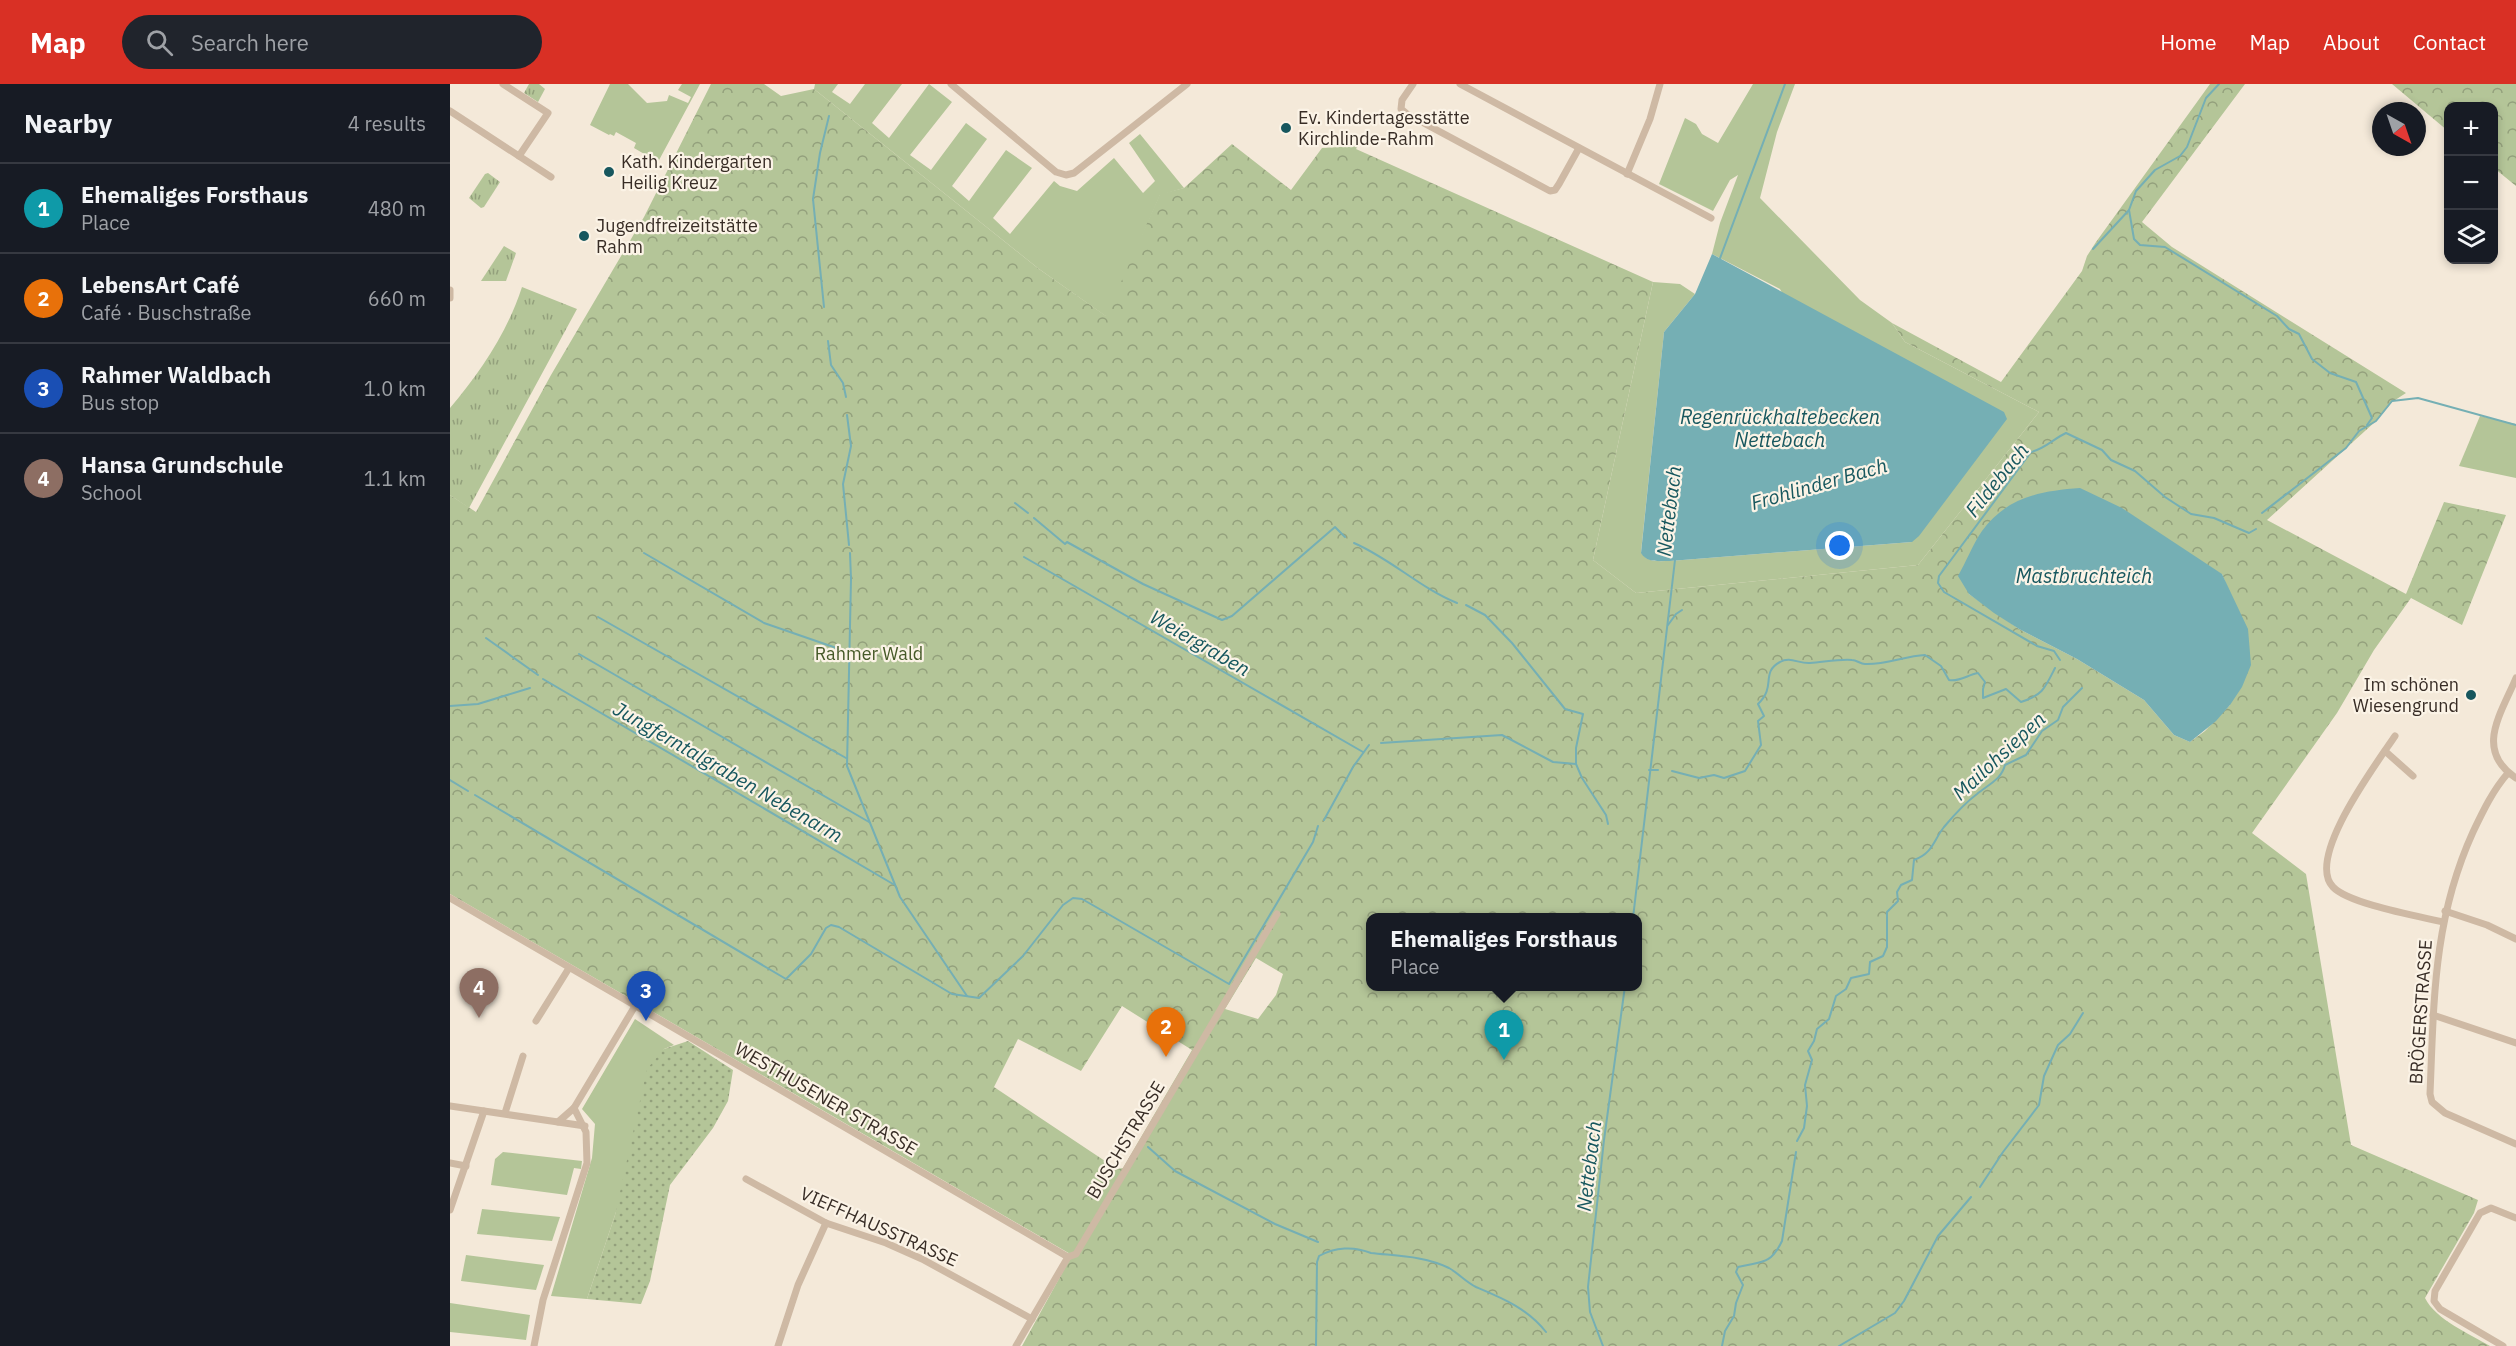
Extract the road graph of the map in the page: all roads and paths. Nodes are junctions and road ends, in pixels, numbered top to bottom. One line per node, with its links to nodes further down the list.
1 (503, 84): 9 (street)
2 (951, 84): 3 (street)
3 (1187, 84)
4 (1413, 84): 8 (street)
5 (1460, 84): 8 (street)
6 (1659, 84): 10 (street)
7 (450, 111): 9 (street)
8 (1579, 148): 10 (street)
9 (519, 156): 11 (street)
10 (1628, 174): 12 (street)
11 (551, 177)
12 (1711, 218)
13 (450, 291): 14 (street)
14 (450, 297)
15 (2516, 678): 18 (street)
16 (2395, 736): 17 (street)
17 (2385, 751): 19 (street); 24 (street)
18 (2508, 773): 20 (street); 22 (street, BRÖGERSTRASSE)
19 (2412, 776)
20 (2516, 778)
21 (450, 898): 26 (street, WESTHUSENER STRASSE)
22 (2445, 911): 24 (street, BRÖGERSTRASSE); 25 (street)
23 (1277, 914): 45 (street, BUSCHSTRASSE)
24 (2443, 922): 28 (street, BRÖGERSTRASSE)
25 (2516, 939)
26 (569, 968): 27 (street, WESTHUSENER STRASSE); 29 (street)
27 (635, 1006): 33 (street); 45 (street, WESTHUSENER STRASSE)
28 (2433, 1015): 30 (street); 38 (street, BRÖGERSTRASSE)
29 (536, 1021)
30 (2516, 1043)
31 (523, 1056): 35 (street)
32 (450, 1106): 34 (street)
33 (574, 1108): 36 (street); 37 (street)
34 (484, 1111): 35 (street); 40 (street)
35 (505, 1113): 36 (street)
36 (558, 1122): 37 (street)
37 (585, 1126): 47 (street)
38 (2516, 1144)
39 (450, 1163): 40 (street)
40 (466, 1166): 42 (street)
41 (746, 1179): 44 (street, VIEFFHAUSSTRASSE)
42 (450, 1210)
43 (2516, 1218): 50 (street)
44 (826, 1223): 46 (street, VIEFFHAUSSTRASSE); 48 (street)
45 (1068, 1257): 46 (street, BUSCHSTRASSE)
46 (1032, 1319): 49 (street, BUSCHSTRASSE)
47 (534, 1346)
48 (778, 1346)
49 (1016, 1346)
50 (2503, 1346)

